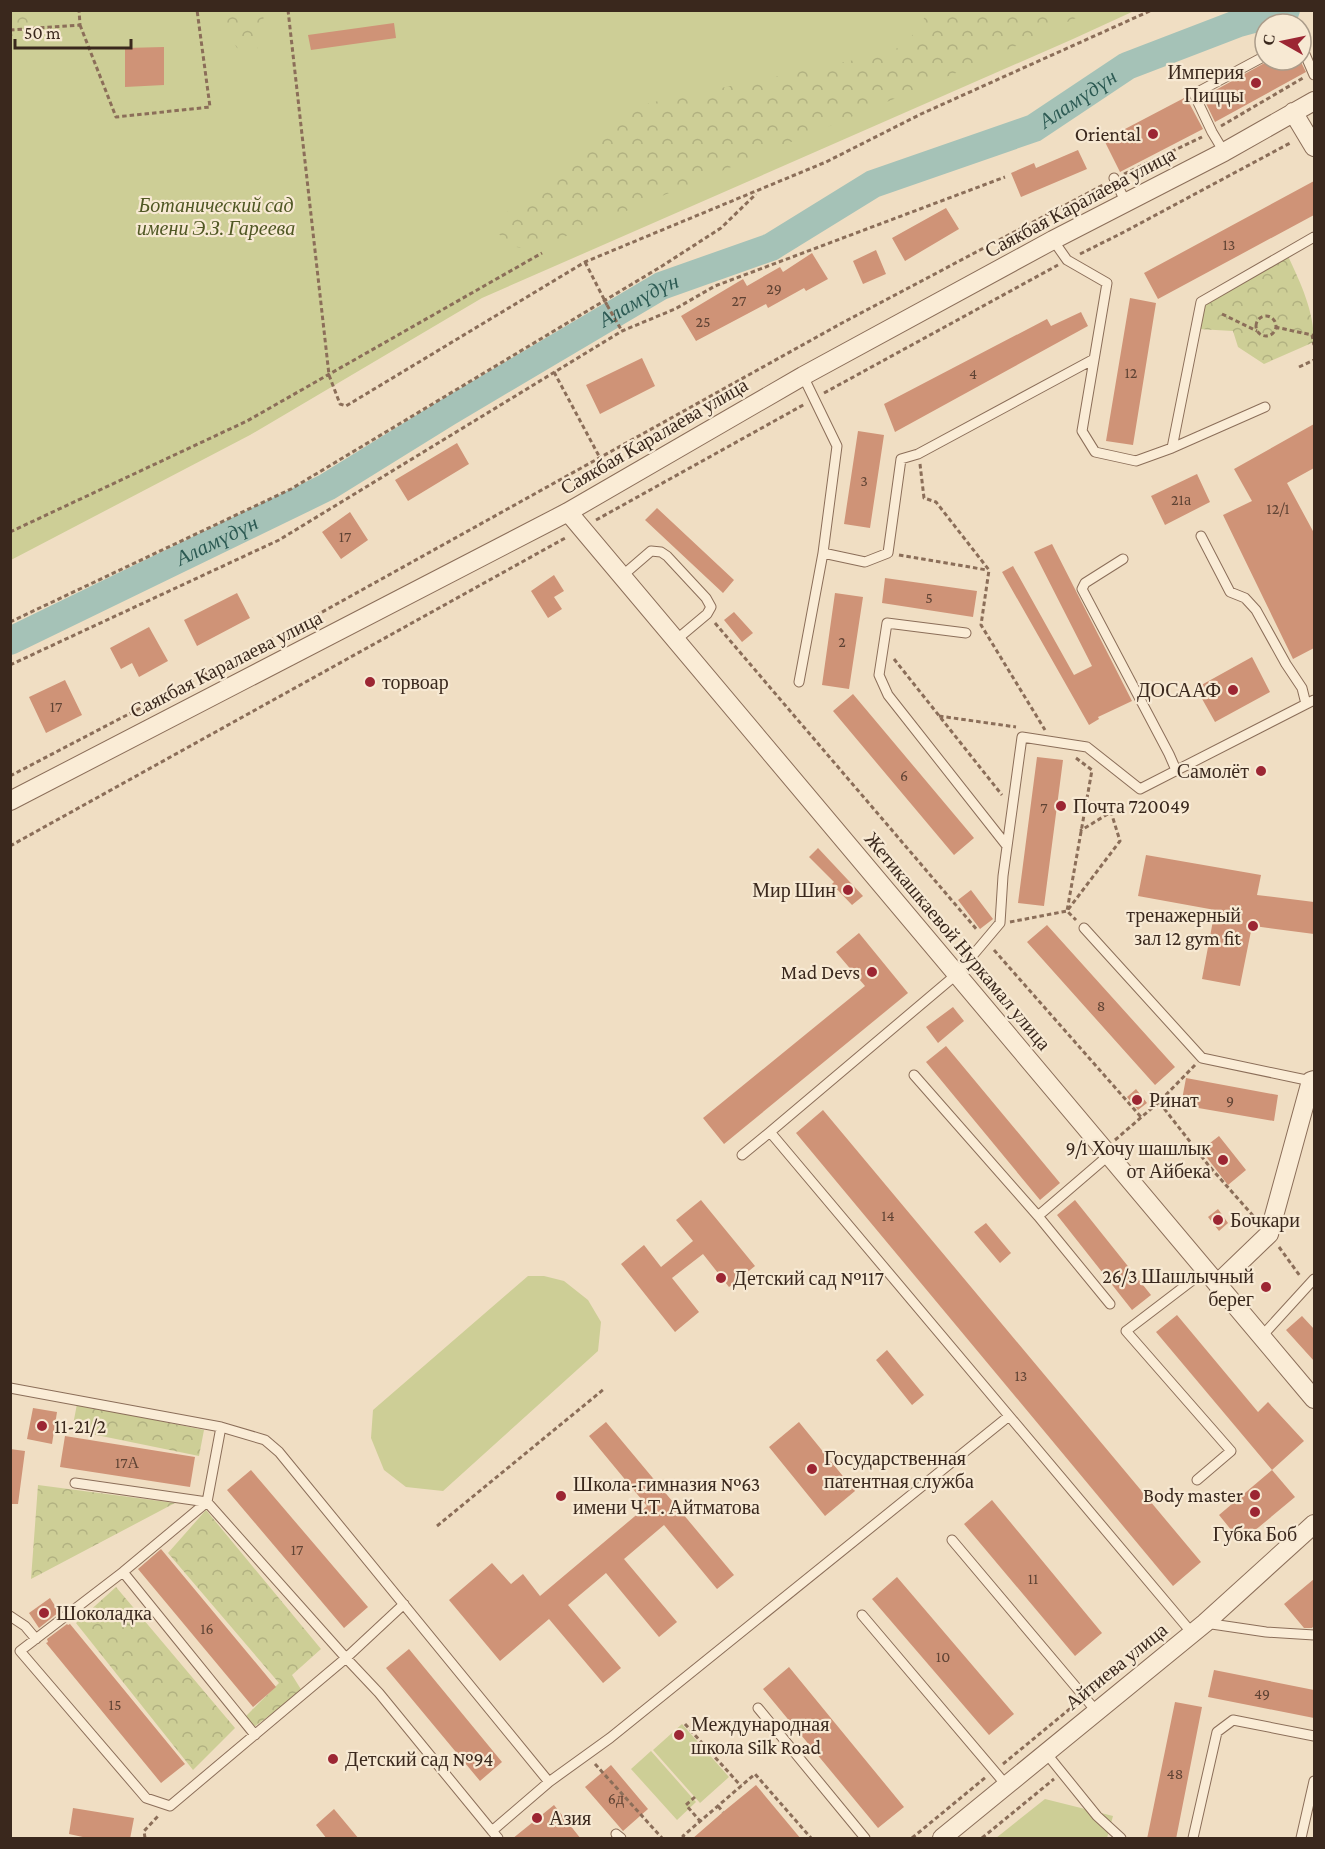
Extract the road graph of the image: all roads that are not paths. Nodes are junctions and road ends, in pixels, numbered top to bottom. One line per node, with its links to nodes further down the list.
1 (1253, 62): 5 (lane)
2 (1314, 101): 3 (street, Саякбая Каралаева улица)
3 (1293, 112): 4 (street); 5 (street, Саякбая Каралаева улица)
4 (1314, 147)
5 (1224, 152): 7 (street, Саякбая Каралаева улица)
6 (1114, 178): 7 (lane)
7 (1126, 203): 9 (street, Саякбая Каралаева улица)
8 (1314, 237): 13 (lane)
9 (1053, 240): 10 (lane); 11 (street, Саякбая Каралаева улица)
10 (1094, 359): 13 (lane); 16 (lane)
11 (803, 376): 14 (street, Саякбая Каралаева улица); 16 (lane)
12 (1264, 407): 13 (lane)
13 (1172, 448)
14 (568, 512): 18 (street, Жетикашкаевой Нуркамал улица); 24 (street, Саякбая Каралаева улица)
15 (1201, 536): 22 (lane)
16 (823, 553): 21 (lane)
17 (1123, 559): 23 (lane)
18 (622, 576): 20 (street, Жетикашкаевой Нуркамал улица); 20 (lane)
19 (966, 633): 25 (lane)
20 (676, 640): 27 (street, Жетикашкаевой Нуркамал улица)
21 (799, 682)
22 (1310, 702): 23 (lane)
23 (1176, 770): 25 (lane)
24 (10, 801)
25 (1007, 846): 27 (lane)
26 (1084, 928): 29 (lane)
27 (957, 974): 30 (lane); 31 (street, Жетикашкаевой Нуркамал улица)
28 (914, 1075): 33 (lane)
29 (1313, 1081): 34 (street)
30 (770, 1132): 32 (lane); 40 (lane)
31 (1106, 1152): 33 (lane); 34 (street, Жетикашкаевой Нуркамал улица)
32 (742, 1155)
33 (1038, 1216): 36 (lane)
34 (1212, 1277): 37 (street, Жетикашкаевой Нуркамал улица); 42 (lane)
35 (1311, 1282): 37 (lane)
36 (1110, 1304)
37 (1262, 1336): 39 (street, Жетикашкаевой Нуркамал улица)
38 (10, 1388): 41 (lane)
39 (1314, 1399)
40 (1009, 1416): 51 (lane); 61 (lane)
41 (221, 1427): 44 (lane); 48 (lane)
42 (1197, 1480)
43 (75, 1483): 44 (lane)
44 (207, 1502): 47 (lane); 54 (lane)
45 (1314, 1524): 51 (street, Айтиева улица)
46 (952, 1540): 56 (lane)
47 (123, 1572): 53 (lane); 57 (lane)
48 (404, 1604): 54 (lane); 61 (lane)
49 (861, 1615): 62 (lane)
50 (10, 1616): 53 (lane)
51 (1199, 1628): 52 (lane); 56 (street, Айтиева улица)
52 (1314, 1635)
53 (36, 1640): 57 (lane)
54 (346, 1658): 57 (lane); 63 (lane)
55 (758, 1708): 64 (lane)
56 (1096, 1712): 59 (street, Айтиева улица)
57 (255, 1735)
58 (1314, 1736): 67 (lane)
59 (1046, 1753): 62 (street, Айтиева улица); 66 (lane)
60 (1314, 1781): 68 (lane)
61 (549, 1782): 63 (lane)
62 (1006, 1786): 65 (street, Айтиева улица)
63 (495, 1835)
64 (866, 1839)
65 (942, 1839)
66 (1121, 1839)
67 (1193, 1839)
68 (1302, 1839)

